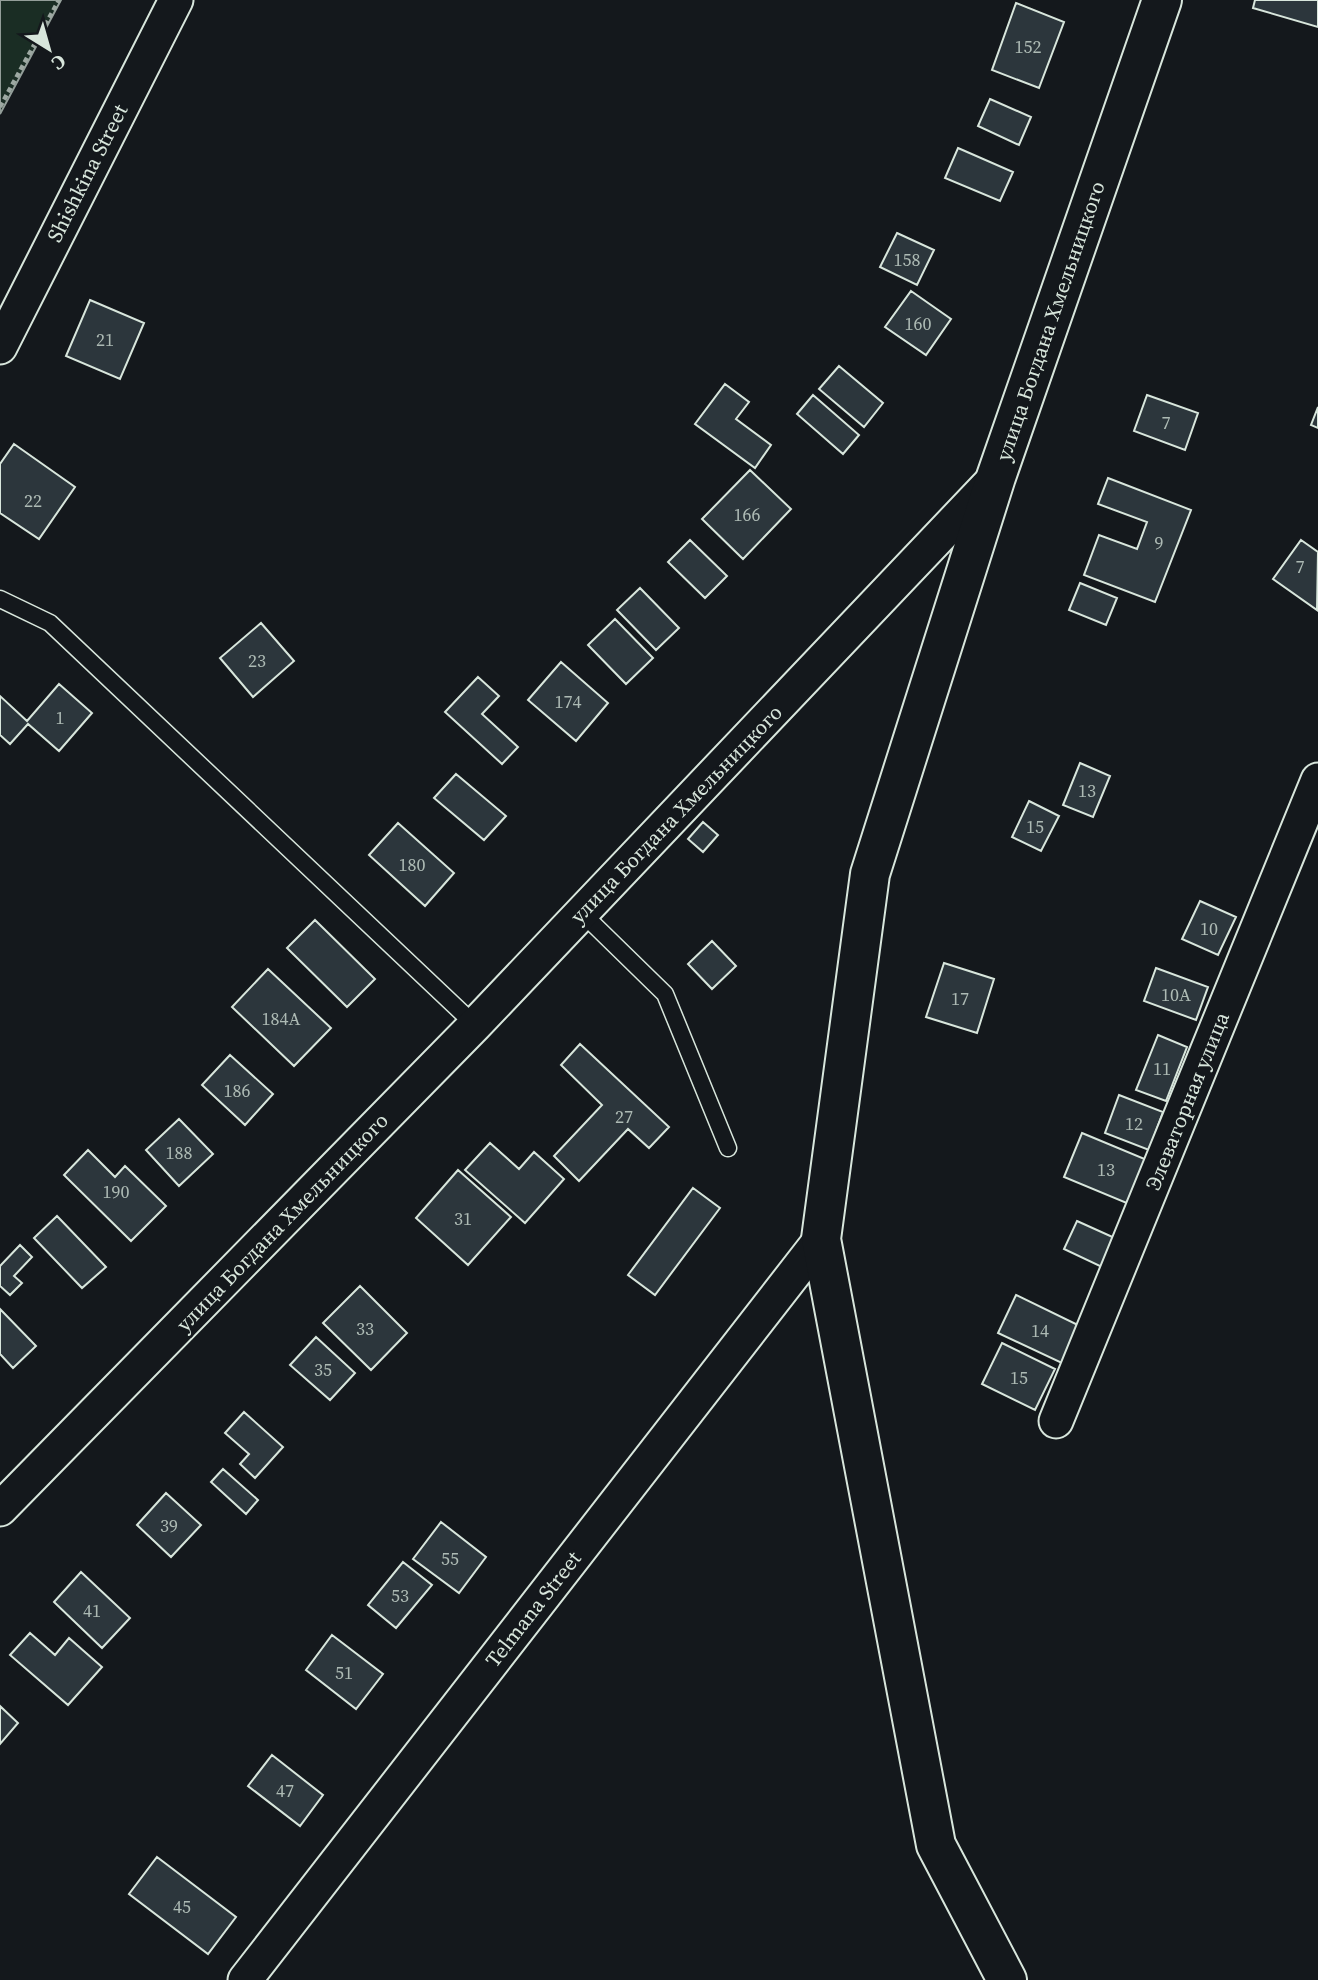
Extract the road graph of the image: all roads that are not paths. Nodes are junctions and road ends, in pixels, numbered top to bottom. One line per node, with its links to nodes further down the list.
1 (176, 0): 3 (street, Shishkina Street)
2 (1162, 0): 4 (street, улица Богдана Хмельницкого)
3 (0, 347)
4 (996, 477): 7 (street, улица Богдана Хмельницкого); 10 (street)
5 (0, 598): 8 (lane)
6 (1318, 780): 11 (street, Элеваторная улица)
7 (582, 912): 8 (street, улица Богдана Хмельницкого); 9 (lane)
8 (475, 1025): 12 (street, улица Богдана Хмельницкого)
9 (728, 1148)
10 (821, 1239): 13 (street, Telmana Street); 14 (street)
11 (1056, 1421)
12 (0, 1509)
13 (245, 1980)
14 (1007, 1980)

